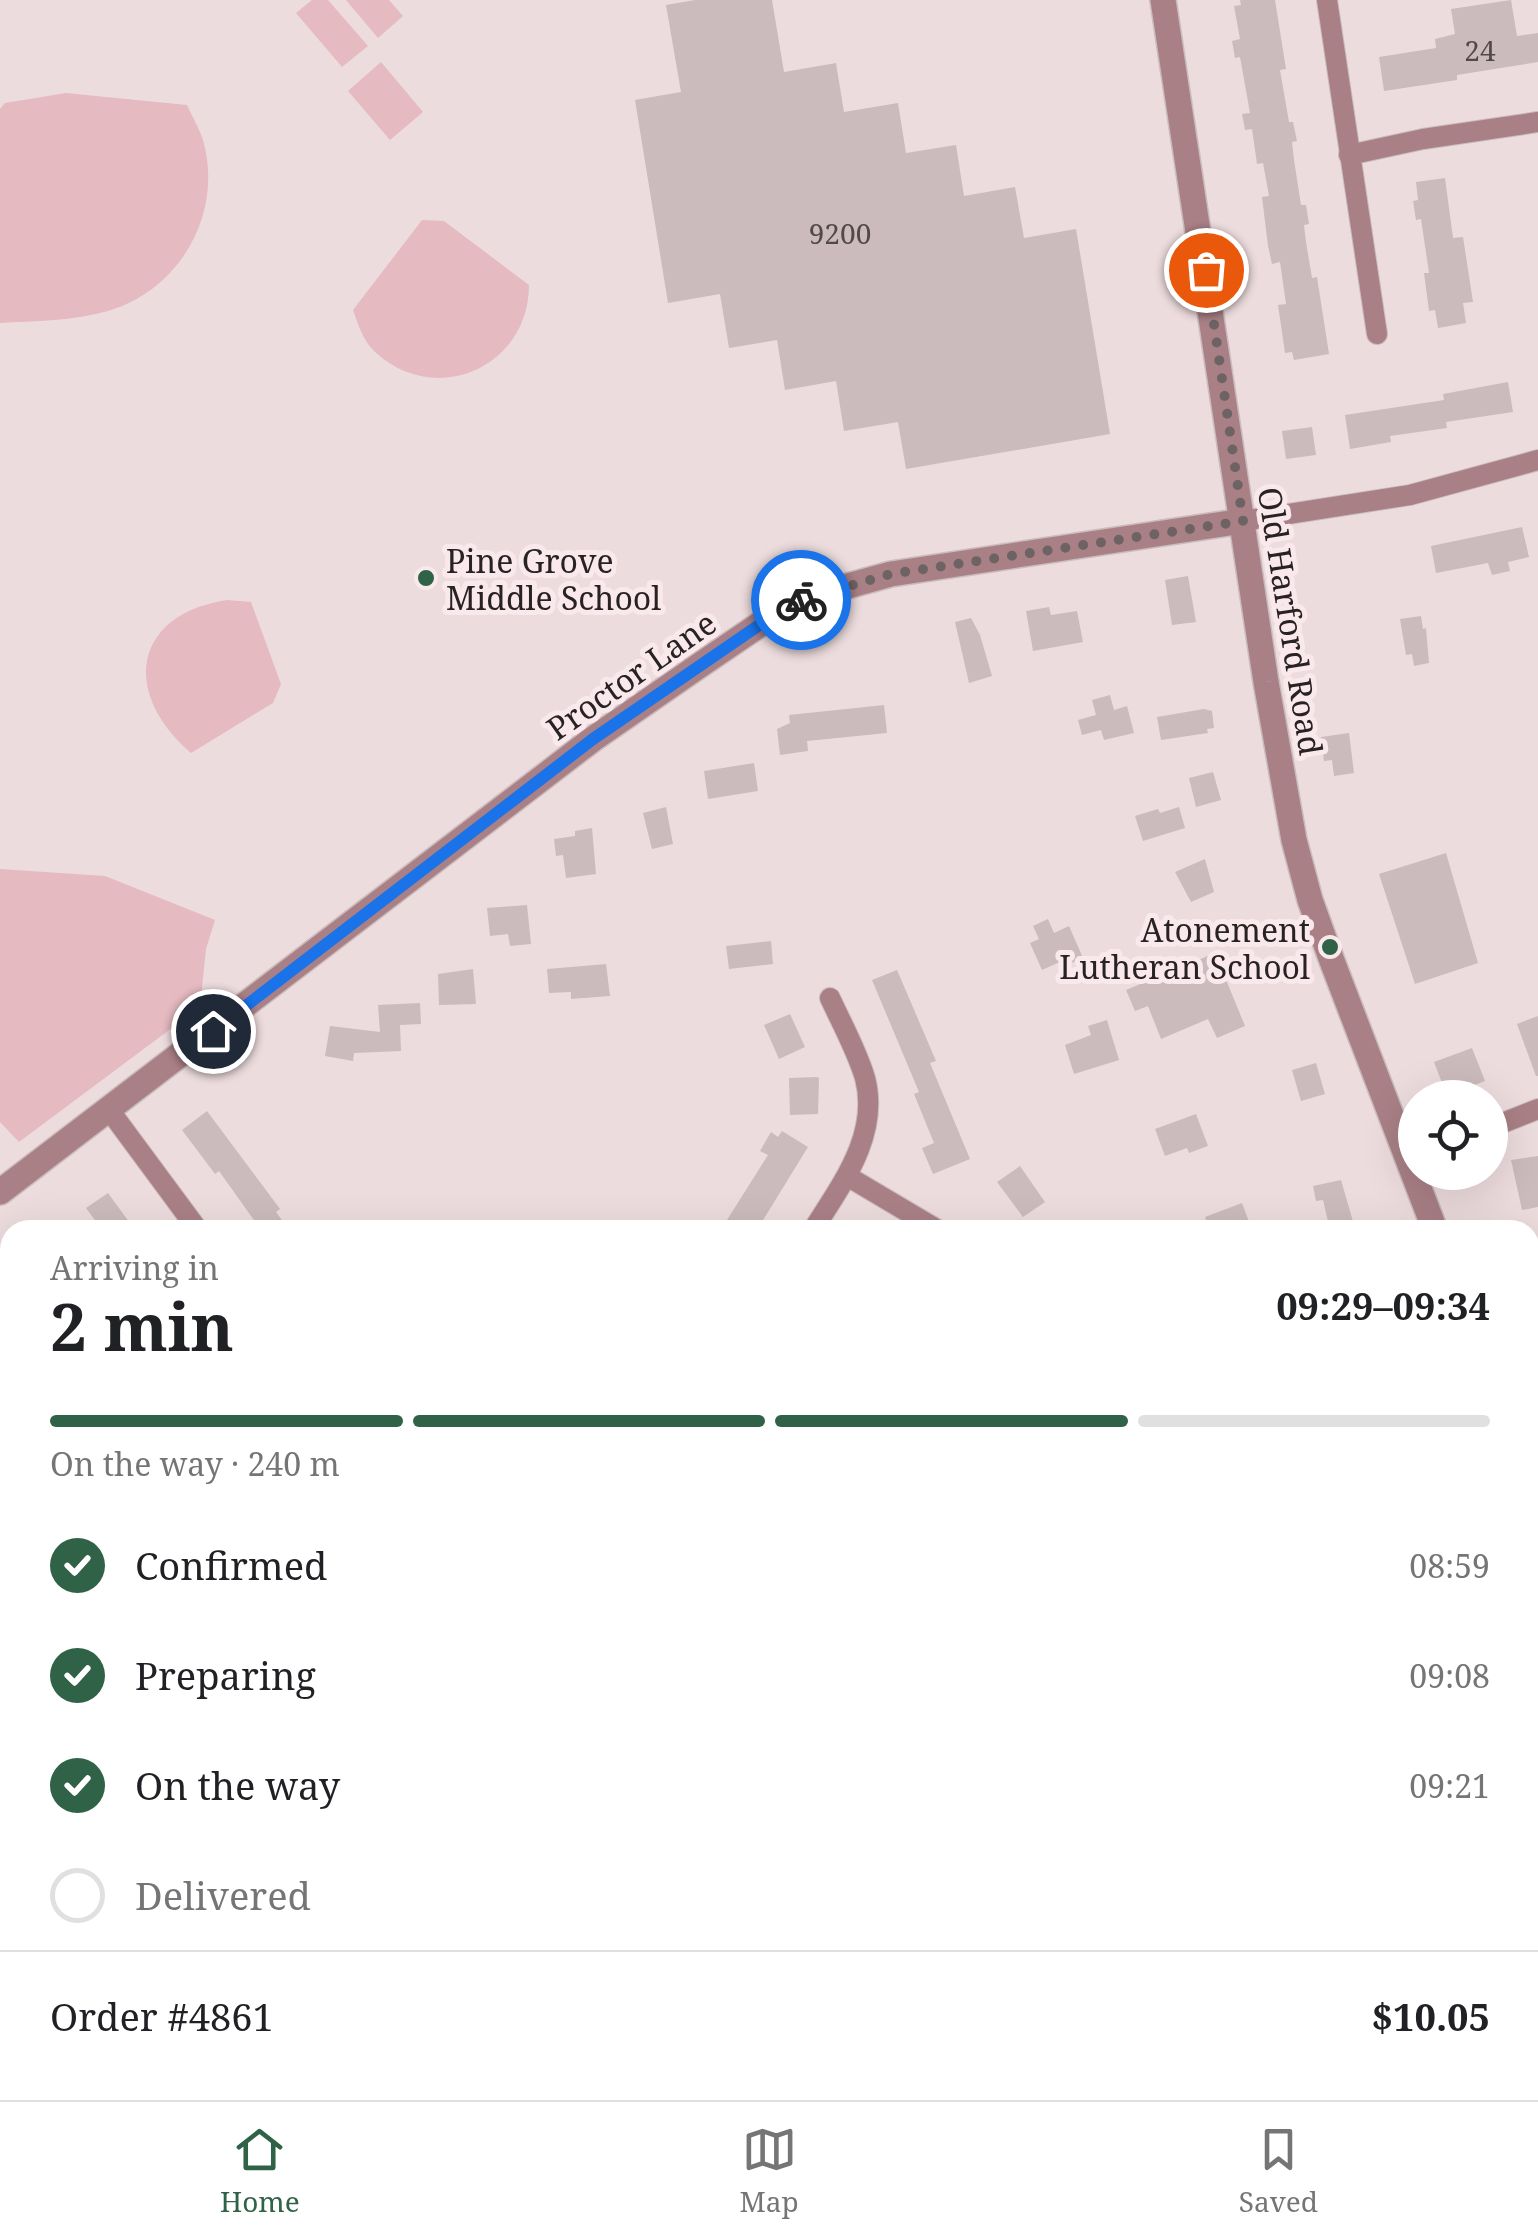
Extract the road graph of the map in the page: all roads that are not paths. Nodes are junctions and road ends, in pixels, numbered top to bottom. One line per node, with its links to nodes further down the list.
1 (1163, 0): 7 (street, Old Harford Road)
2 (1327, 0): 4 (street)
3 (1538, 122): 4 (street)
4 (1349, 154): 5 (street)
5 (1377, 334)
6 (1538, 460): 7 (street, Proctor Lane)
7 (1243, 521): 10 (street, Proctor Lane); 12 (street, Old Harford Road)
8 (830, 998): 13 (street)
9 (1538, 1109): 11 (street)
10 (110, 1111): 15 (street, Proctor Lane); 16 (street)
11 (1508, 1121)
12 (1398, 1124)
13 (846, 1176): 17 (street); 18 (street)
14 (1423, 1190): 19 (street, Old Harford Road)
15 (0, 1192)
16 (191, 1220)
17 (819, 1220)
18 (921, 1220)
19 (1433, 1220)

